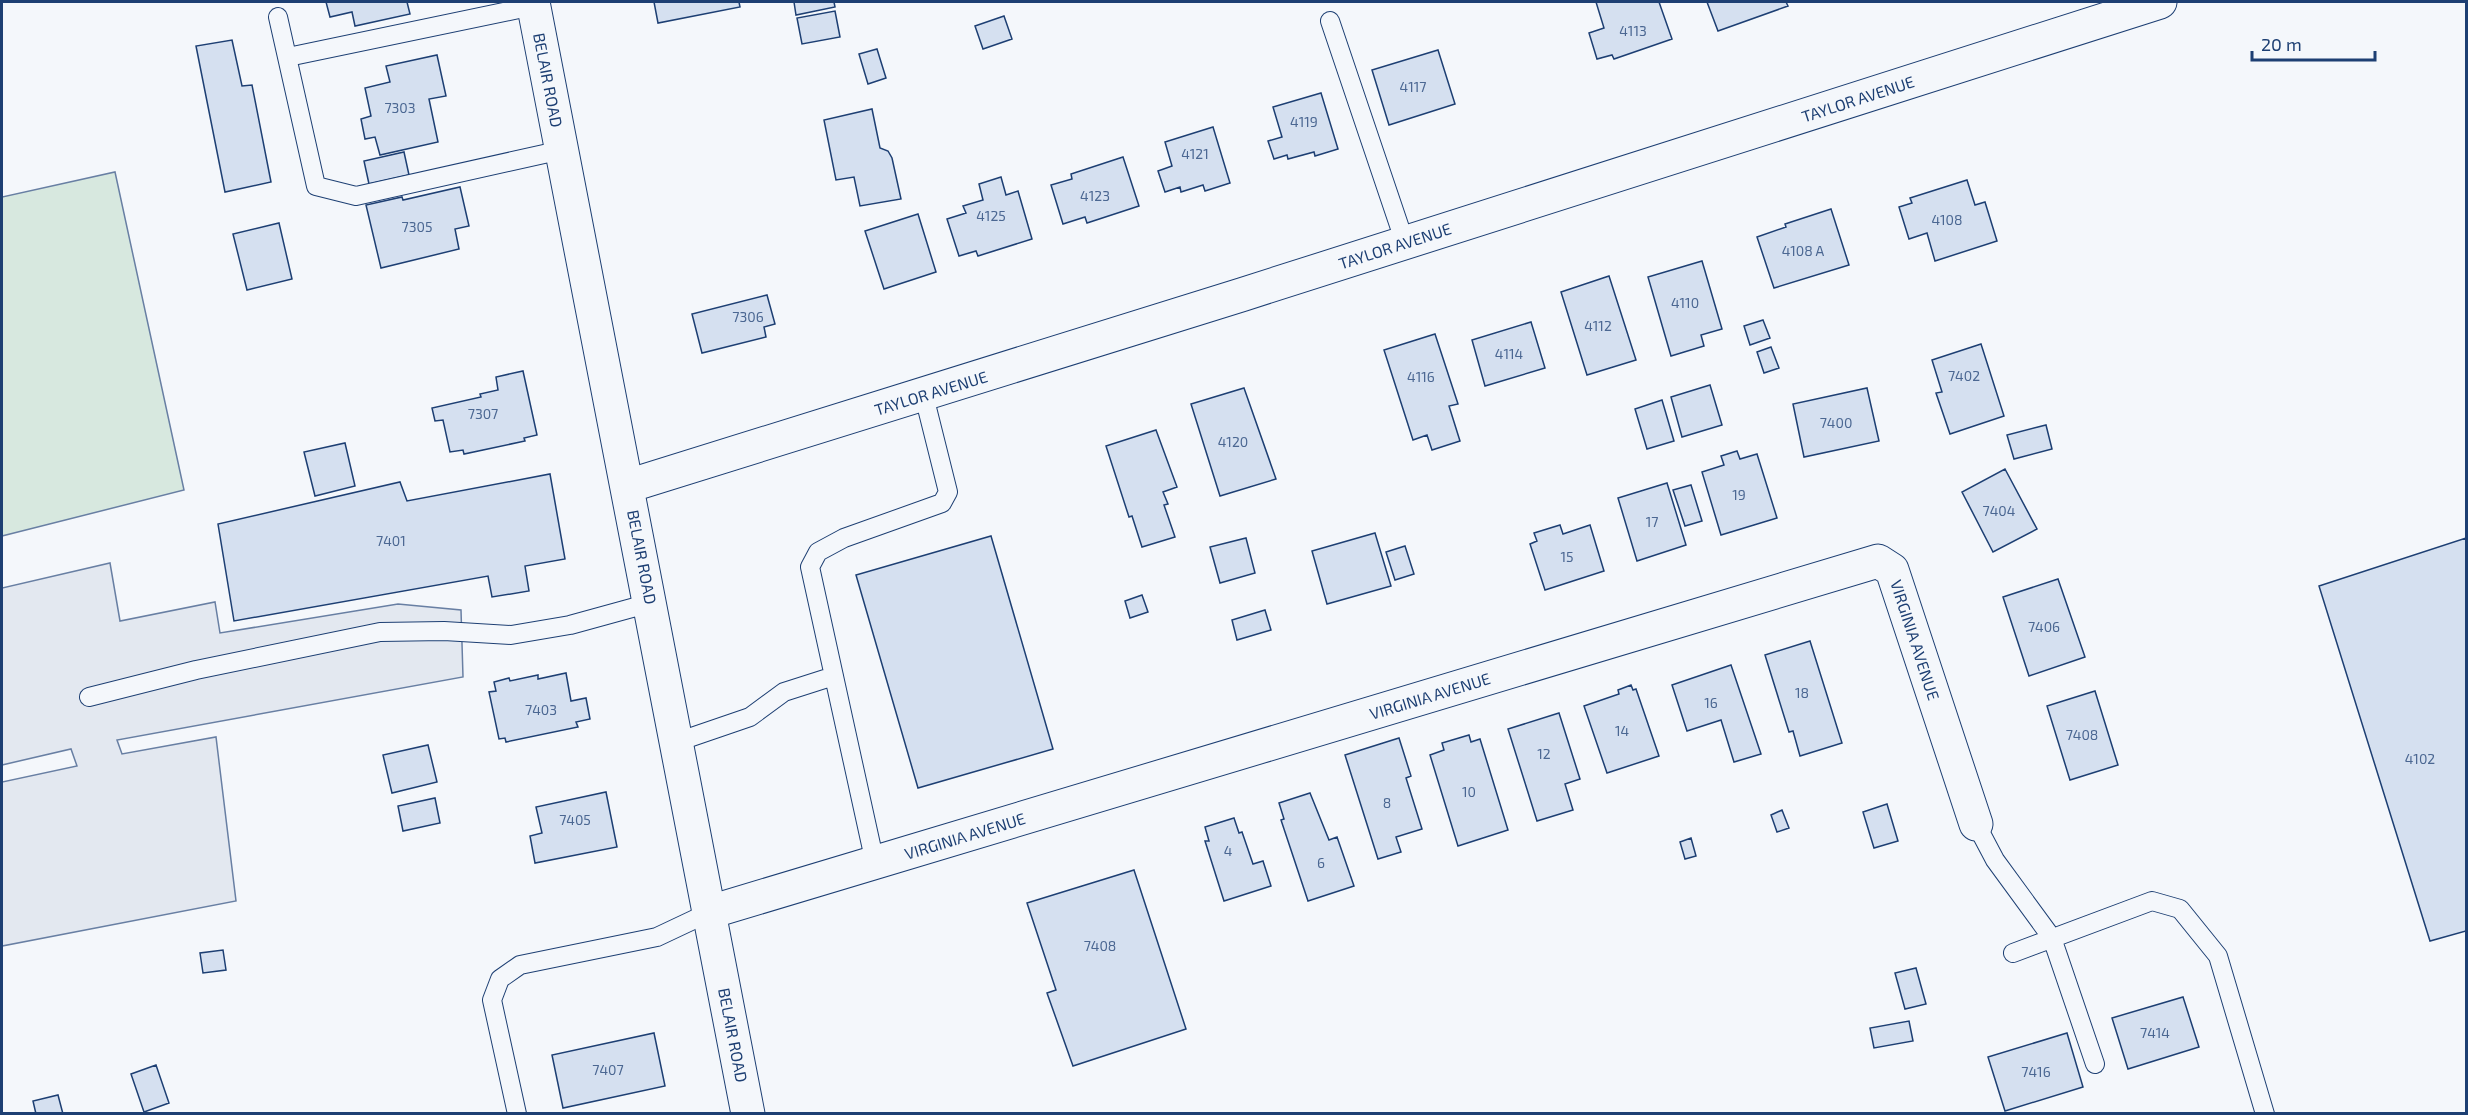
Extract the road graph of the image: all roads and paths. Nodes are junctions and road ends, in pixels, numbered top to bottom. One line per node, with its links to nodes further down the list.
1 (2160, 2): 7 (main road, TAYLOR AVENUE)
2 (533, 4): 5 (lane); 6 (main road, BELAIR ROAD)
3 (278, 18): 5 (lane)
4 (1330, 21): 7 (lane)
5 (288, 57): 6 (lane)
6 (562, 150): 9 (main road, BELAIR ROAD)
7 (1405, 243): 8 (main road, TAYLOR AVENUE)
8 (924, 396): 9 (main road, TAYLOR AVENUE); 11 (lane)
9 (628, 486): 10 (main road, BELAIR ROAD)
10 (650, 603): 12 (lane); 13 (main road, BELAIR ROAD)
11 (834, 676): 13 (lane); 15 (lane)
12 (89, 697)
13 (677, 742): 16 (main road, BELAIR ROAD)
14 (1976, 824): 15 (main road, VIRGINIA AVENUE); 17 (lane)
15 (875, 863): 16 (main road, VIRGINIA AVENUE)
16 (710, 912): 20 (lane); 21 (main road, BELAIR ROAD)
17 (2052, 938): 18 (lane); 19 (lane); 22 (lane)
18 (2013, 953)
19 (2095, 1064)
20 (517, 1113)
21 (748, 1113)
22 (2265, 1113)

